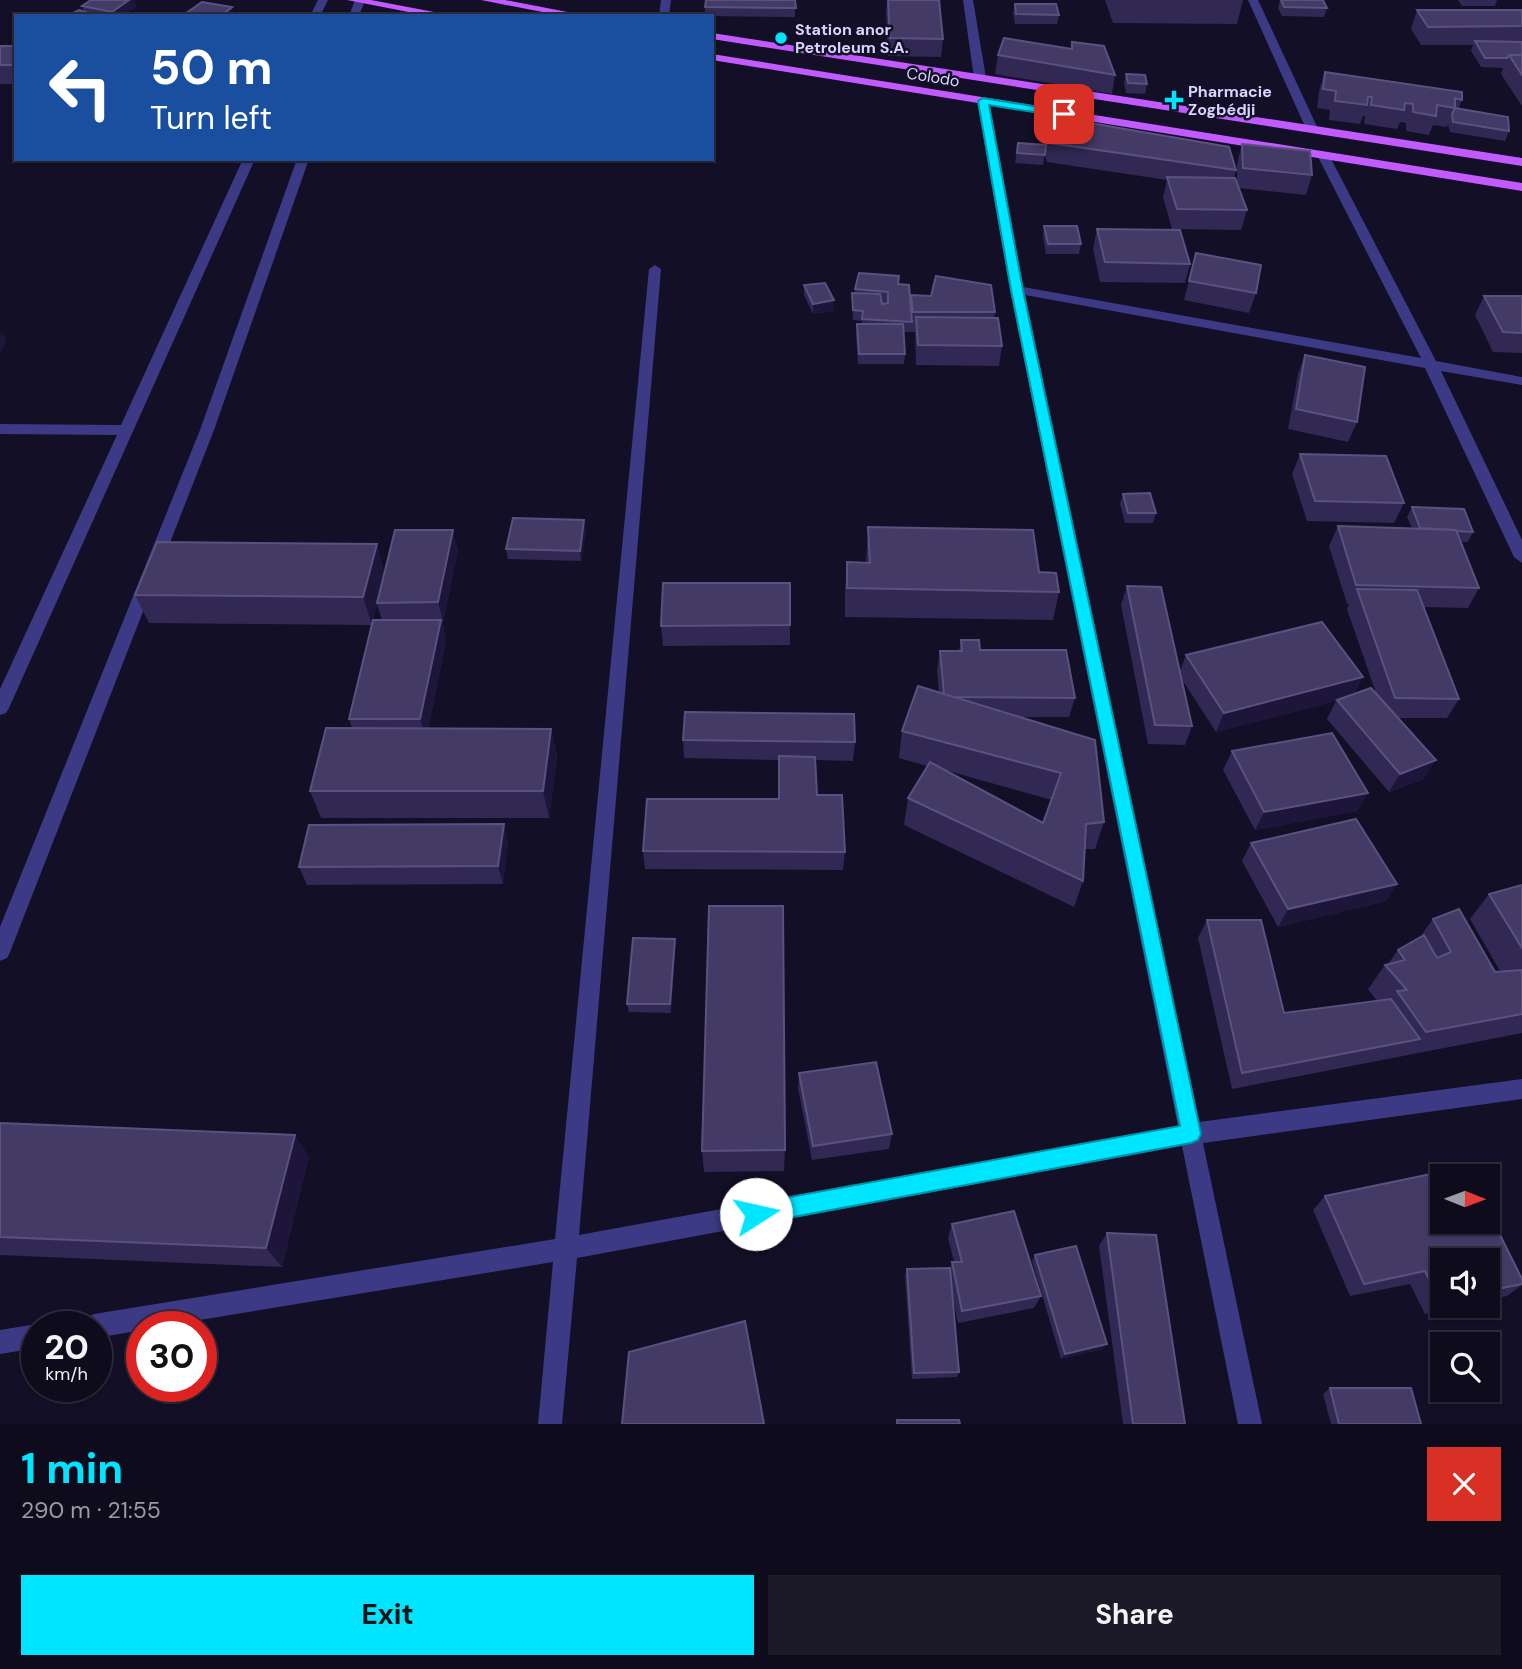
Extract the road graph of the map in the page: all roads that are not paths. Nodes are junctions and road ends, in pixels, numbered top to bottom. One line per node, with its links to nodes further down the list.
1 (357, 0): 5 (main road)
2 (486, 0): 6 (main road)
3 (968, 0): 9 (street)
4 (1253, 0): 11 (street)
5 (438, 14)
6 (571, 14)
7 (714, 36): 9 (main road, Colodo)
8 (714, 57): 10 (main road, Colodo)
9 (980, 78): 11 (main road, Colodo)
10 (983, 101): 12 (main road, Colodo); 18 (street)
11 (1313, 131): 15 (main road, Colodo)
12 (1323, 155): 16 (main road, Colodo); 19 (street)
13 (248, 161): 22 (street)
14 (302, 161): 25 (street)
15 (1522, 162)
16 (1522, 187)
17 (655, 270): 28 (street)
18 (1017, 290): 19 (street); 27 (street)
19 (1431, 365): 20 (street); 23 (street)
20 (1522, 381)
21 (0, 429): 22 (street)
22 (125, 430): 24 (street)
23 (1522, 557)
24 (0, 708)
25 (0, 952)
26 (1522, 1089): 27 (street)
27 (1191, 1134): 28 (street); 33 (street)
28 (565, 1248): 29 (street); 32 (street)
29 (112, 1323)
30 (21, 1339): 31 (street)
31 (0, 1342)
32 (551, 1424)
33 (1250, 1424)

